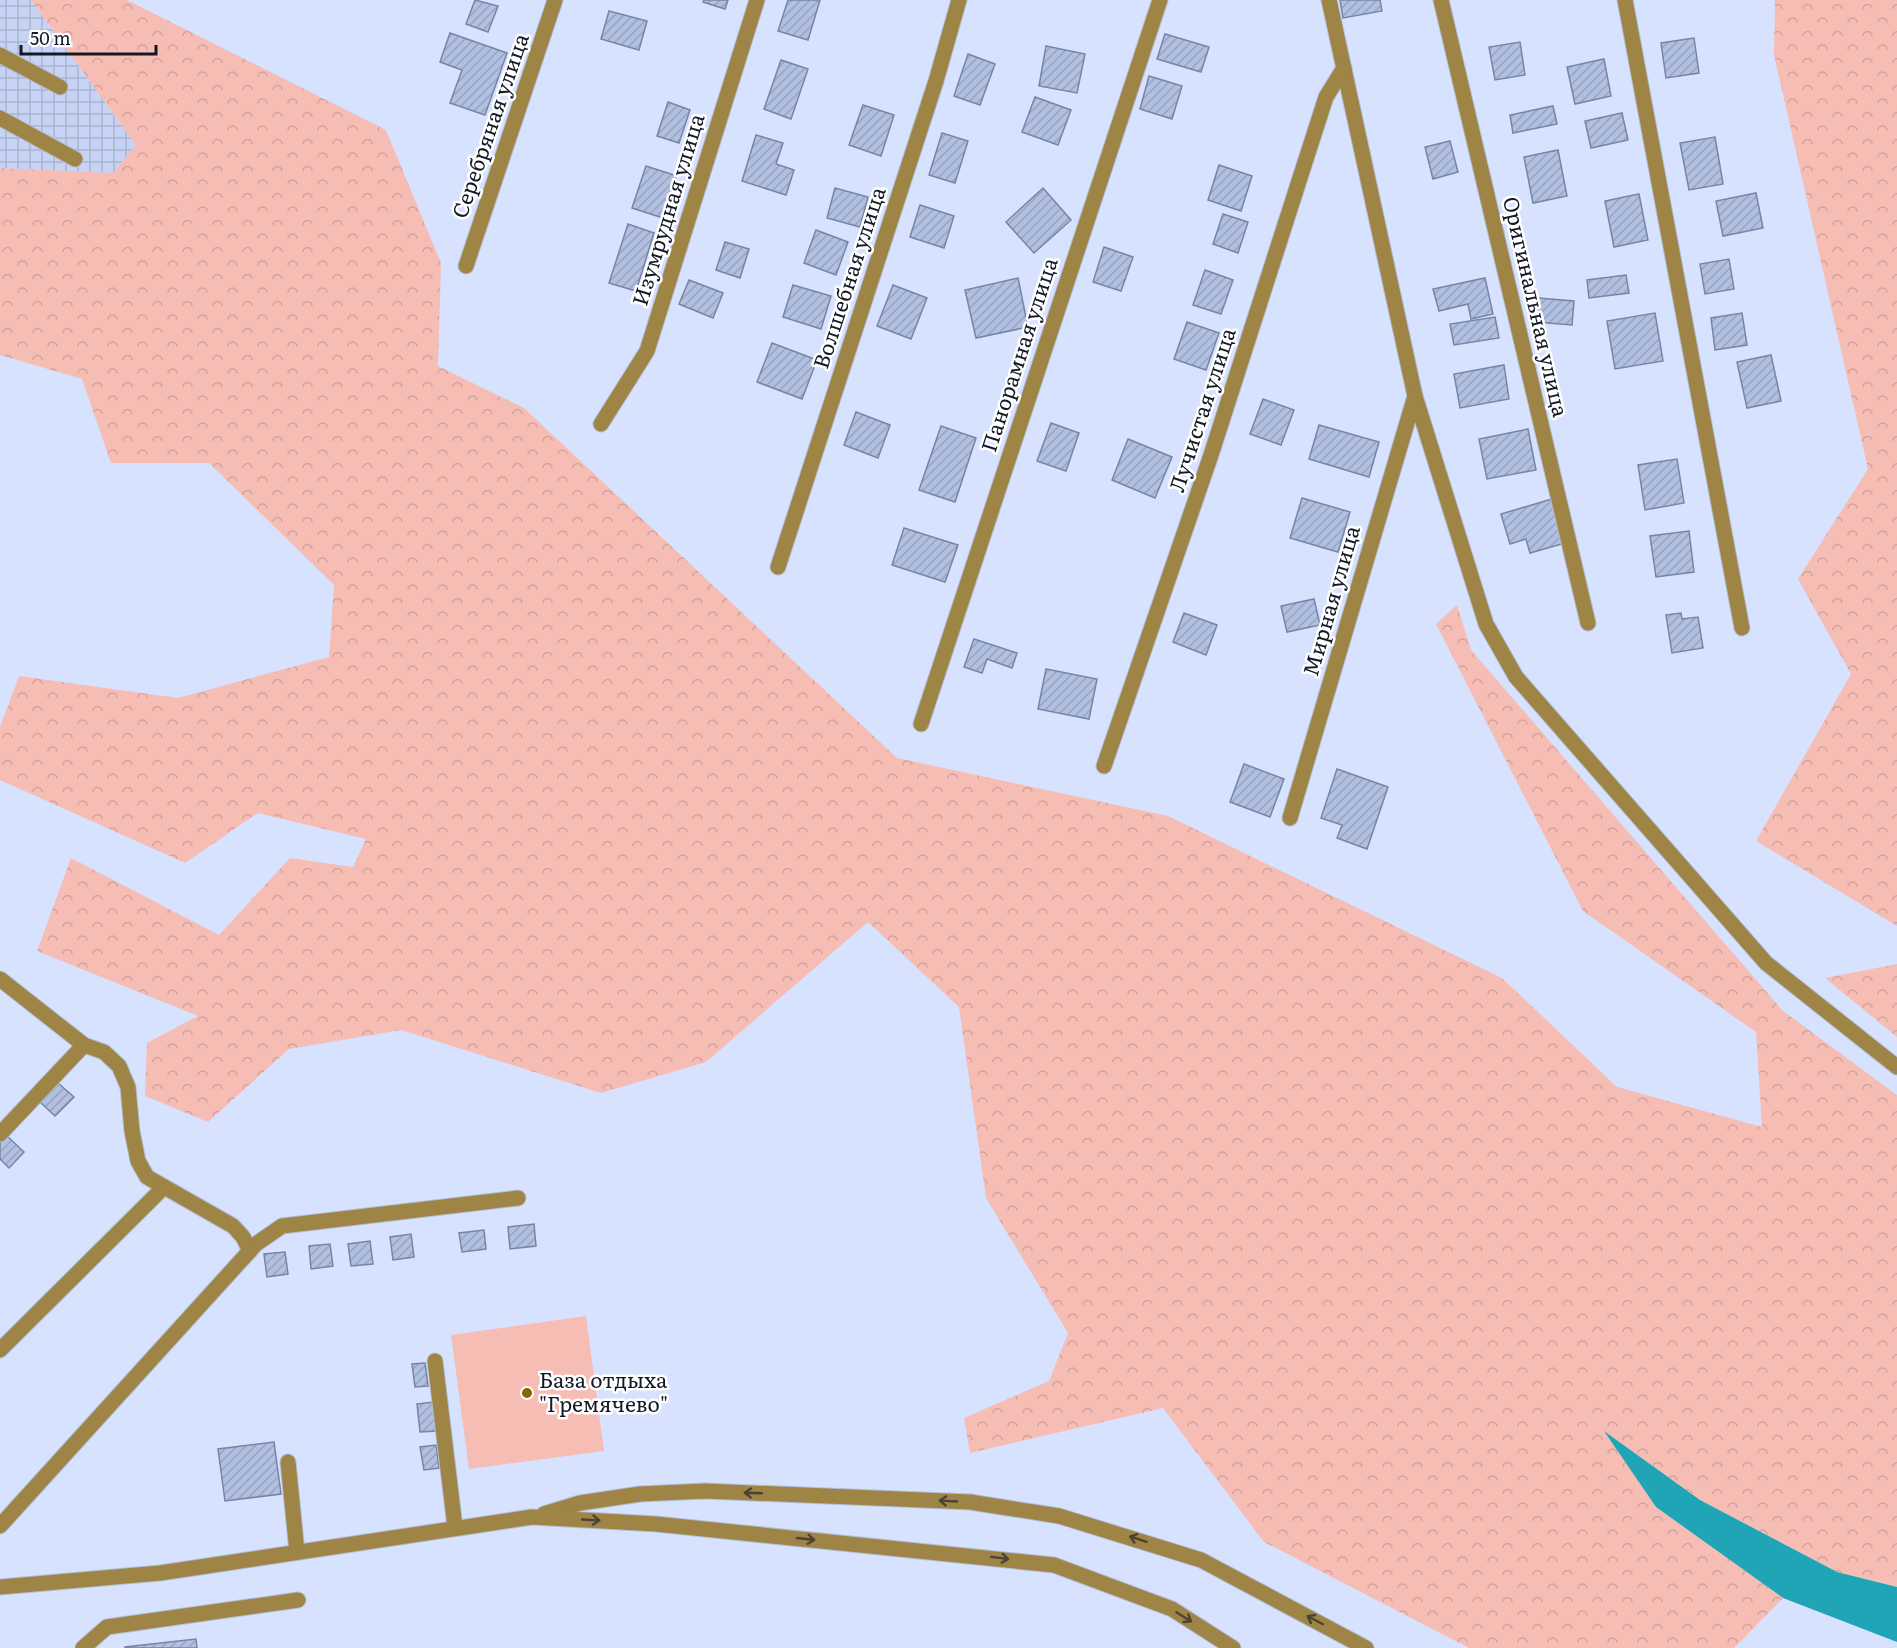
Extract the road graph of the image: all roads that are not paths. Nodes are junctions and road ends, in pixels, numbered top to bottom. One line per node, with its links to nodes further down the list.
1 (555, 0): 13 (street, Серебряная улица)
2 (757, 0): 15 (street, Изумрудная улица)
3 (959, 0): 16 (street, Волшебная улица)
4 (1160, 0): 19 (street, Панорамная улица)
5 (1329, 0): 9 (street)
6 (1441, 0): 17 (street, Оригинальная улица)
7 (1625, 0): 18 (street)
8 (0, 55): 10 (street)
9 (1344, 68): 14 (street); 20 (street, Лучистая улица)
10 (60, 87)
11 (0, 118): 12 (street)
12 (75, 159)
13 (466, 266)
14 (1415, 396): 21 (street, Мирная улица); 24 (street)
15 (602, 424)
16 (778, 567)
17 (1588, 624)
18 (1742, 628)
19 (921, 723)
20 (1104, 766)
21 (1290, 818)
22 (0, 979): 23 (street)
23 (84, 1045): 25 (street); 26 (street)
24 (1897, 1067)
25 (0, 1134)
26 (163, 1188): 28 (street); 29 (street)
27 (518, 1198): 28 (street)
28 (250, 1251): 33 (street)
29 (0, 1350)
30 (435, 1361): 34 (street)
31 (288, 1462): 35 (street)
32 (532, 1517): 34 (street); 39 (street, one-way to 39); 40 (street, one-way to 32)
33 (0, 1526)
34 (455, 1527): 35 (street)
35 (297, 1552): 36 (street)
36 (0, 1587)
37 (298, 1600): 38 (street)
38 (83, 1648)
39 (1233, 1648)
40 (1366, 1648)

